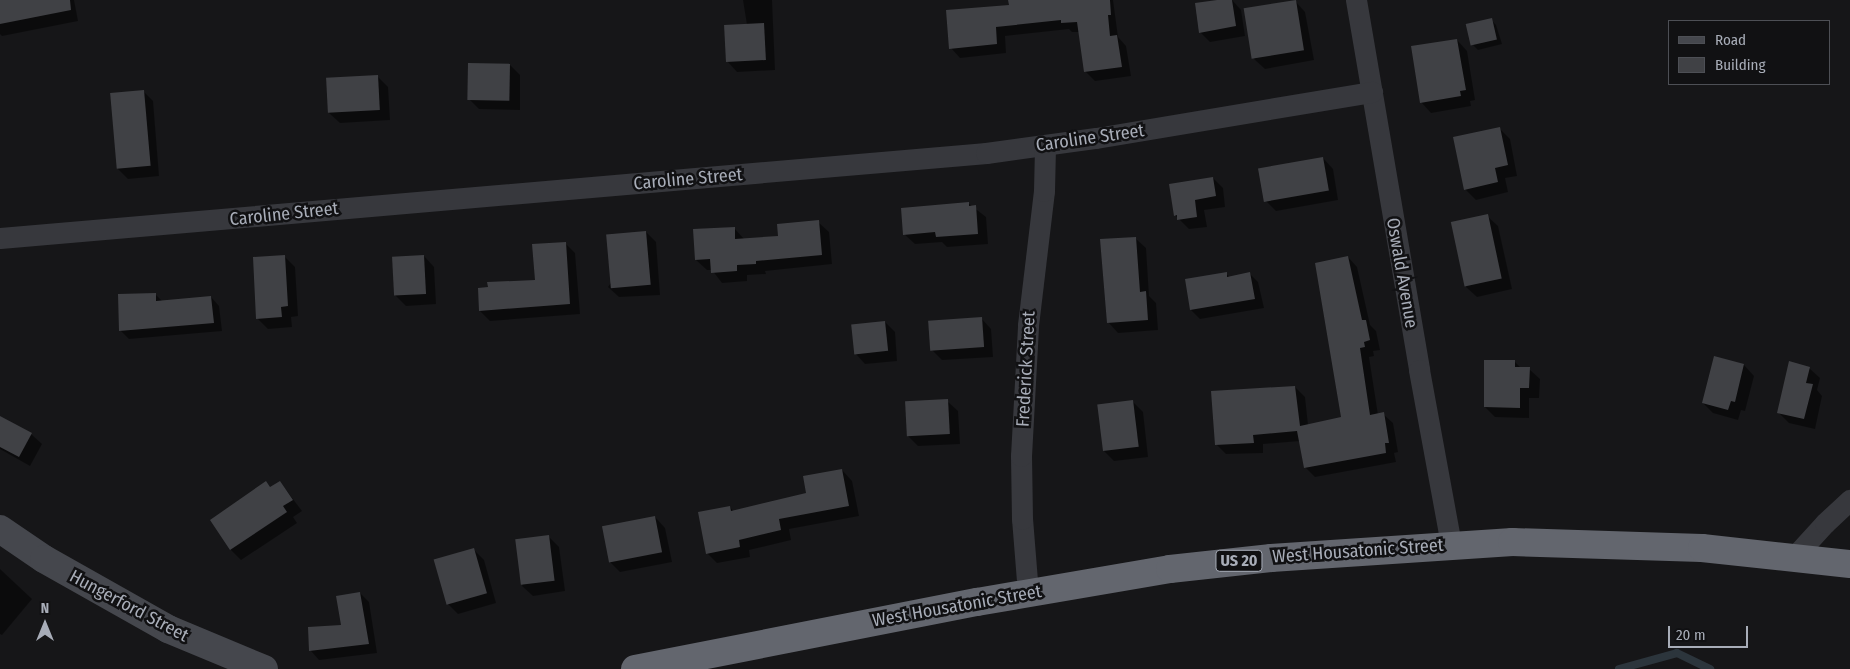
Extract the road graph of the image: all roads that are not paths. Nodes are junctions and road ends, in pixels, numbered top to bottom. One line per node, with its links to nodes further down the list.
1 (1356, 0): 2 (street, Oswald Avenue)
2 (1372, 92): 3 (street, Caroline Street); 7 (street, Oswald Avenue)
3 (1045, 146): 4 (street, Caroline Street); 10 (street, Frederick Street)
4 (0, 238)
5 (1850, 500): 8 (street)
6 (0, 529): 11 (street, Hungerford Street)
7 (1451, 545): 8 (highway, West Housatonic Street / US 20); 10 (highway, West Housatonic Street / US 20)
8 (1794, 557): 9 (highway, West Housatonic Street / US 20)
9 (1850, 564)
10 (1028, 593): 12 (highway, West Housatonic Street / US 20)
11 (264, 669)
12 (635, 669)

